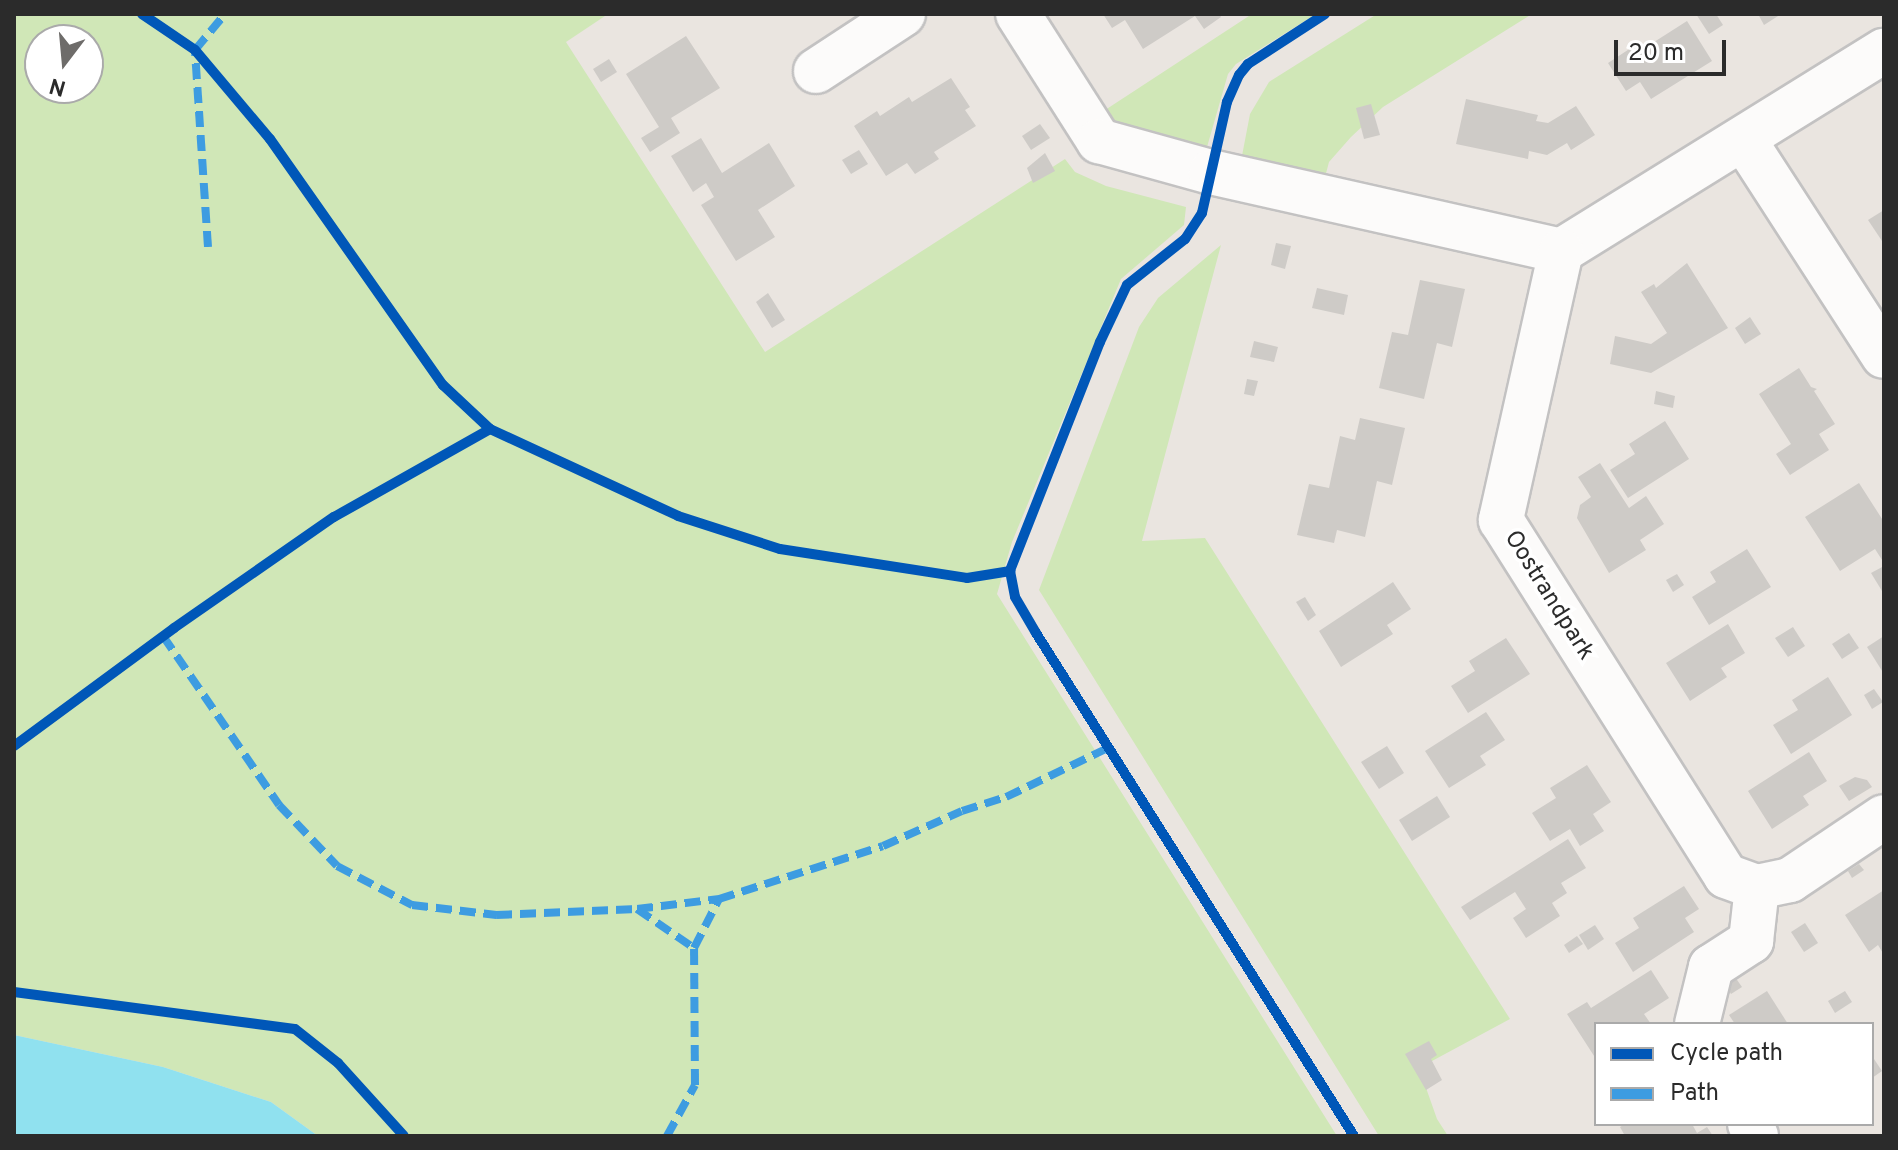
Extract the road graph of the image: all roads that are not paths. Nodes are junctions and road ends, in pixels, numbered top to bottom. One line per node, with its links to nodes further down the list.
1 (903, 14): 4 (street)
2 (1018, 14): 6 (street)
3 (1884, 51): 5 (street)
4 (816, 71)
5 (1744, 140): 6 (street); 7 (street)
6 (1561, 251): 9 (street, Oostrandpark)
7 (1884, 356)
8 (1884, 817): 9 (street)
9 (1757, 887): 10 (street)
10 (1697, 1022)

